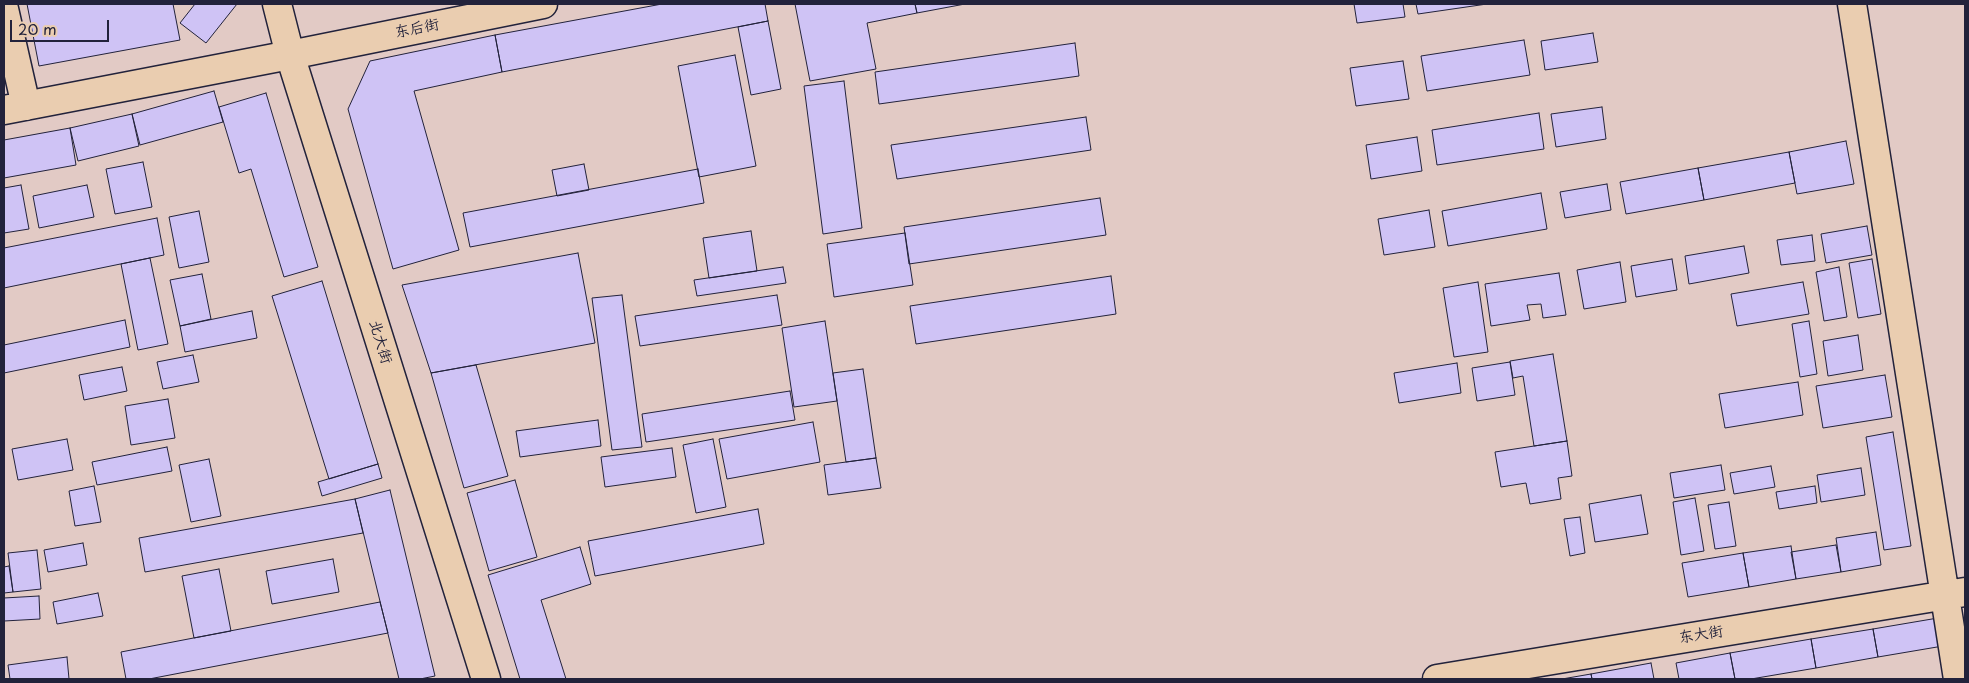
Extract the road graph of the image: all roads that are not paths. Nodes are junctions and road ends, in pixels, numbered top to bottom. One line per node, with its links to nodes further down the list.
1 (277, 4): 5 (street, 北大街)
2 (543, 4): 5 (street, 东后街)
3 (1852, 4): 7 (street)
4 (4, 9): 6 (street)
5 (290, 55): 6 (street, 东后街); 8 (street, 北大街)
6 (15, 108)
7 (1955, 593): 9 (street, 东大街); 10 (street)
8 (486, 679)
9 (1437, 679)
10 (1958, 679)

